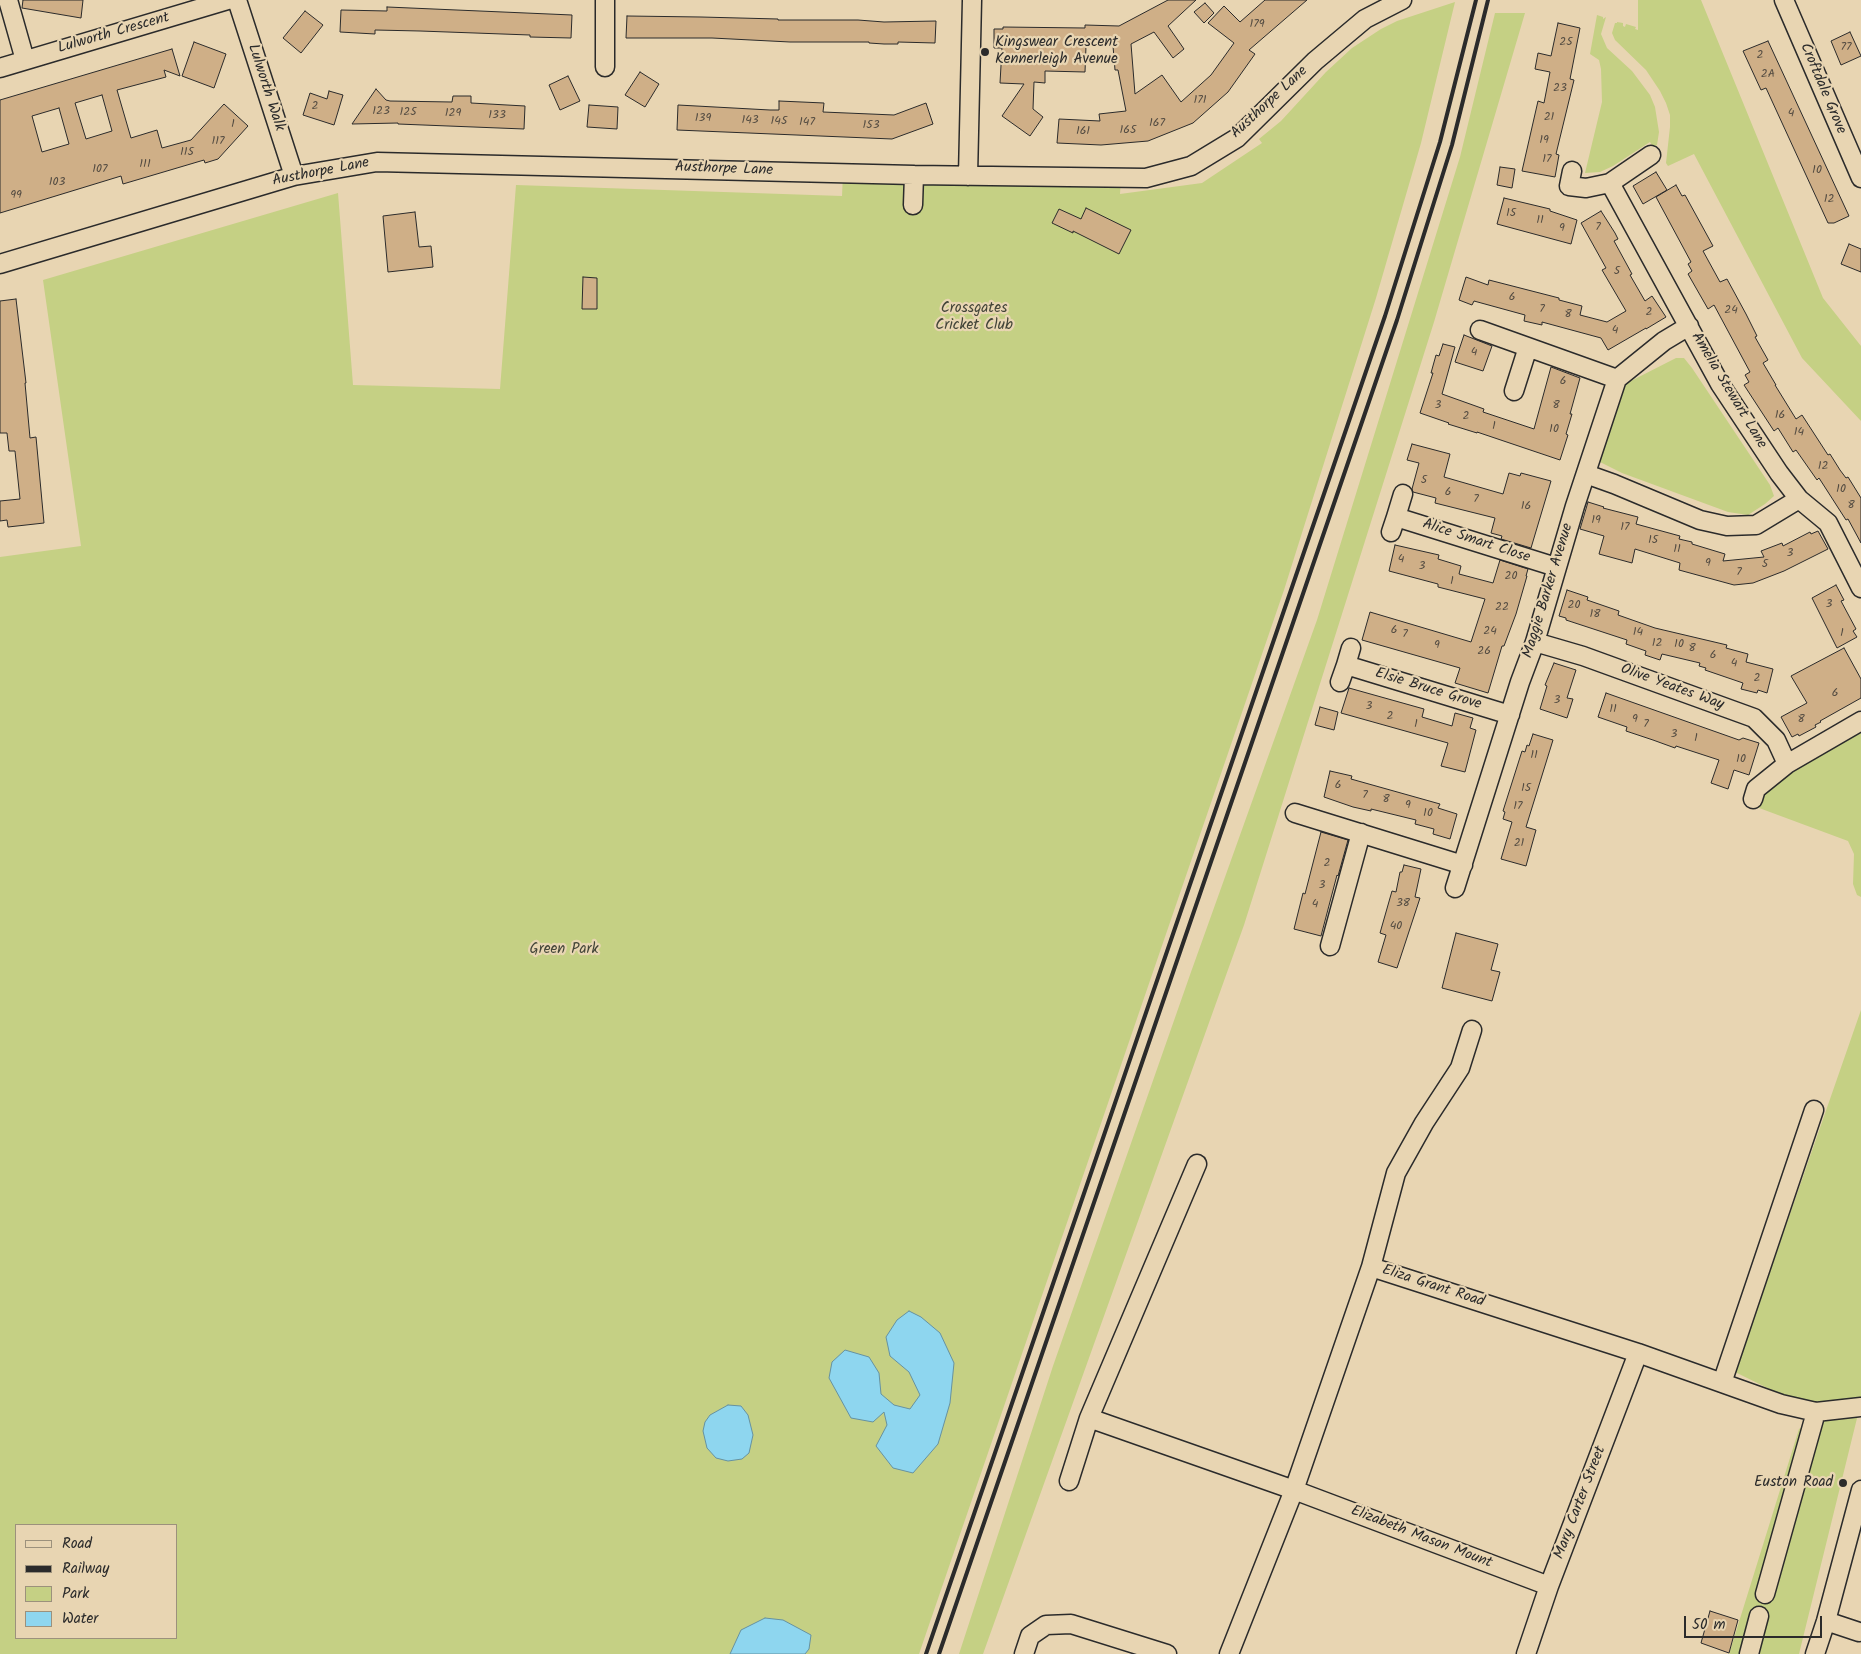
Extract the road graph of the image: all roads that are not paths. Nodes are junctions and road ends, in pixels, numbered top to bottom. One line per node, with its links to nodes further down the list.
1 (8, 0): 8 (street)
2 (228, 0): 8 (street, Lulworth Crescent)
3 (236, 0): 14 (street, Lulworth Walk)
4 (605, 0): 9 (street)
5 (972, 0): 15 (street)
6 (1402, 0): 15 (street, Austhorpe Lane)
7 (1784, 0): 16 (street, Croftdale Grove)
8 (25, 60): 10 (street, Lulworth Crescent)
9 (605, 66)
10 (0, 68)
11 (1652, 155): 17 (street)
12 (1572, 171): 17 (street)
13 (914, 175): 14 (street, Austhorpe Lane); 15 (street, Austhorpe Lane); 18 (street)
14 (294, 176): 19 (street, Austhorpe Lane)
15 (968, 176)
16 (1861, 178)
17 (1610, 183): 20 (street, Amelia Stewart Lane)
18 (913, 205)
19 (0, 264)
20 (1689, 326): 23 (street); 27 (street, Amelia Stewart Lane)
21 (1480, 330): 22 (street)
22 (1528, 347): 23 (street); 24 (street)
23 (1617, 379): 25 (street, Maggie Barker Avenue)
24 (1514, 391)
25 (1586, 474): 27 (street); 28 (street, Maggie Barker Avenue)
26 (1403, 494): 28 (street, Alice Smart Close)
27 (1800, 498): 29 (street, Amelia Stewart Lane)
28 (1556, 567): 30 (street, Maggie Barker Avenue)
29 (1861, 588)
30 (1535, 642): 32 (street, Maggie Barker Avenue); 34 (street, Olive Yeates Way)
31 (1340, 682): 32 (street, Elsie Bruce Grove)
32 (1510, 715): 38 (street, Maggie Barker Avenue)
33 (1861, 722): 34 (street)
34 (1788, 764): 35 (street)
35 (1753, 799)
36 (1295, 813): 37 (street)
37 (1361, 833): 38 (street); 40 (street)
38 (1463, 865): 39 (street, Maggie Barker Avenue)
39 (1455, 888)
40 (1330, 946)
41 (1472, 1030): 44 (street)
42 (1814, 1110): 46 (street)
43 (1196, 1164): 49 (street)
44 (1370, 1267): 45 (street, Eliza Grant Road); 51 (street, Eliza Grant Road)
45 (1638, 1353): 46 (street, Eliza Grant Road); 53 (street, Mary Carter Street)
46 (1722, 1383): 48 (street, Eliza Grant Road)
47 (1861, 1407): 48 (street, Eliza Grant Road)
48 (1816, 1412): 54 (street)
49 (1089, 1418): 50 (street); 51 (street, Elizabeth Mason Mount)
50 (1069, 1481)
51 (1294, 1490): 53 (street, Elizabeth Mason Mount); 60 (street, Eliza Grant Road)
52 (1861, 1490): 56 (street)
53 (1549, 1586): 61 (street, Mary Carter Street)
54 (1765, 1594)
55 (1760, 1616): 62 (street)
56 (1826, 1622): 57 (street); 63 (street)
57 (1859, 1632)
58 (1024, 1654): 59 (street)
59 (1167, 1654)
60 (1229, 1654)
61 (1526, 1654)
62 (1749, 1654)
63 (1816, 1654)

